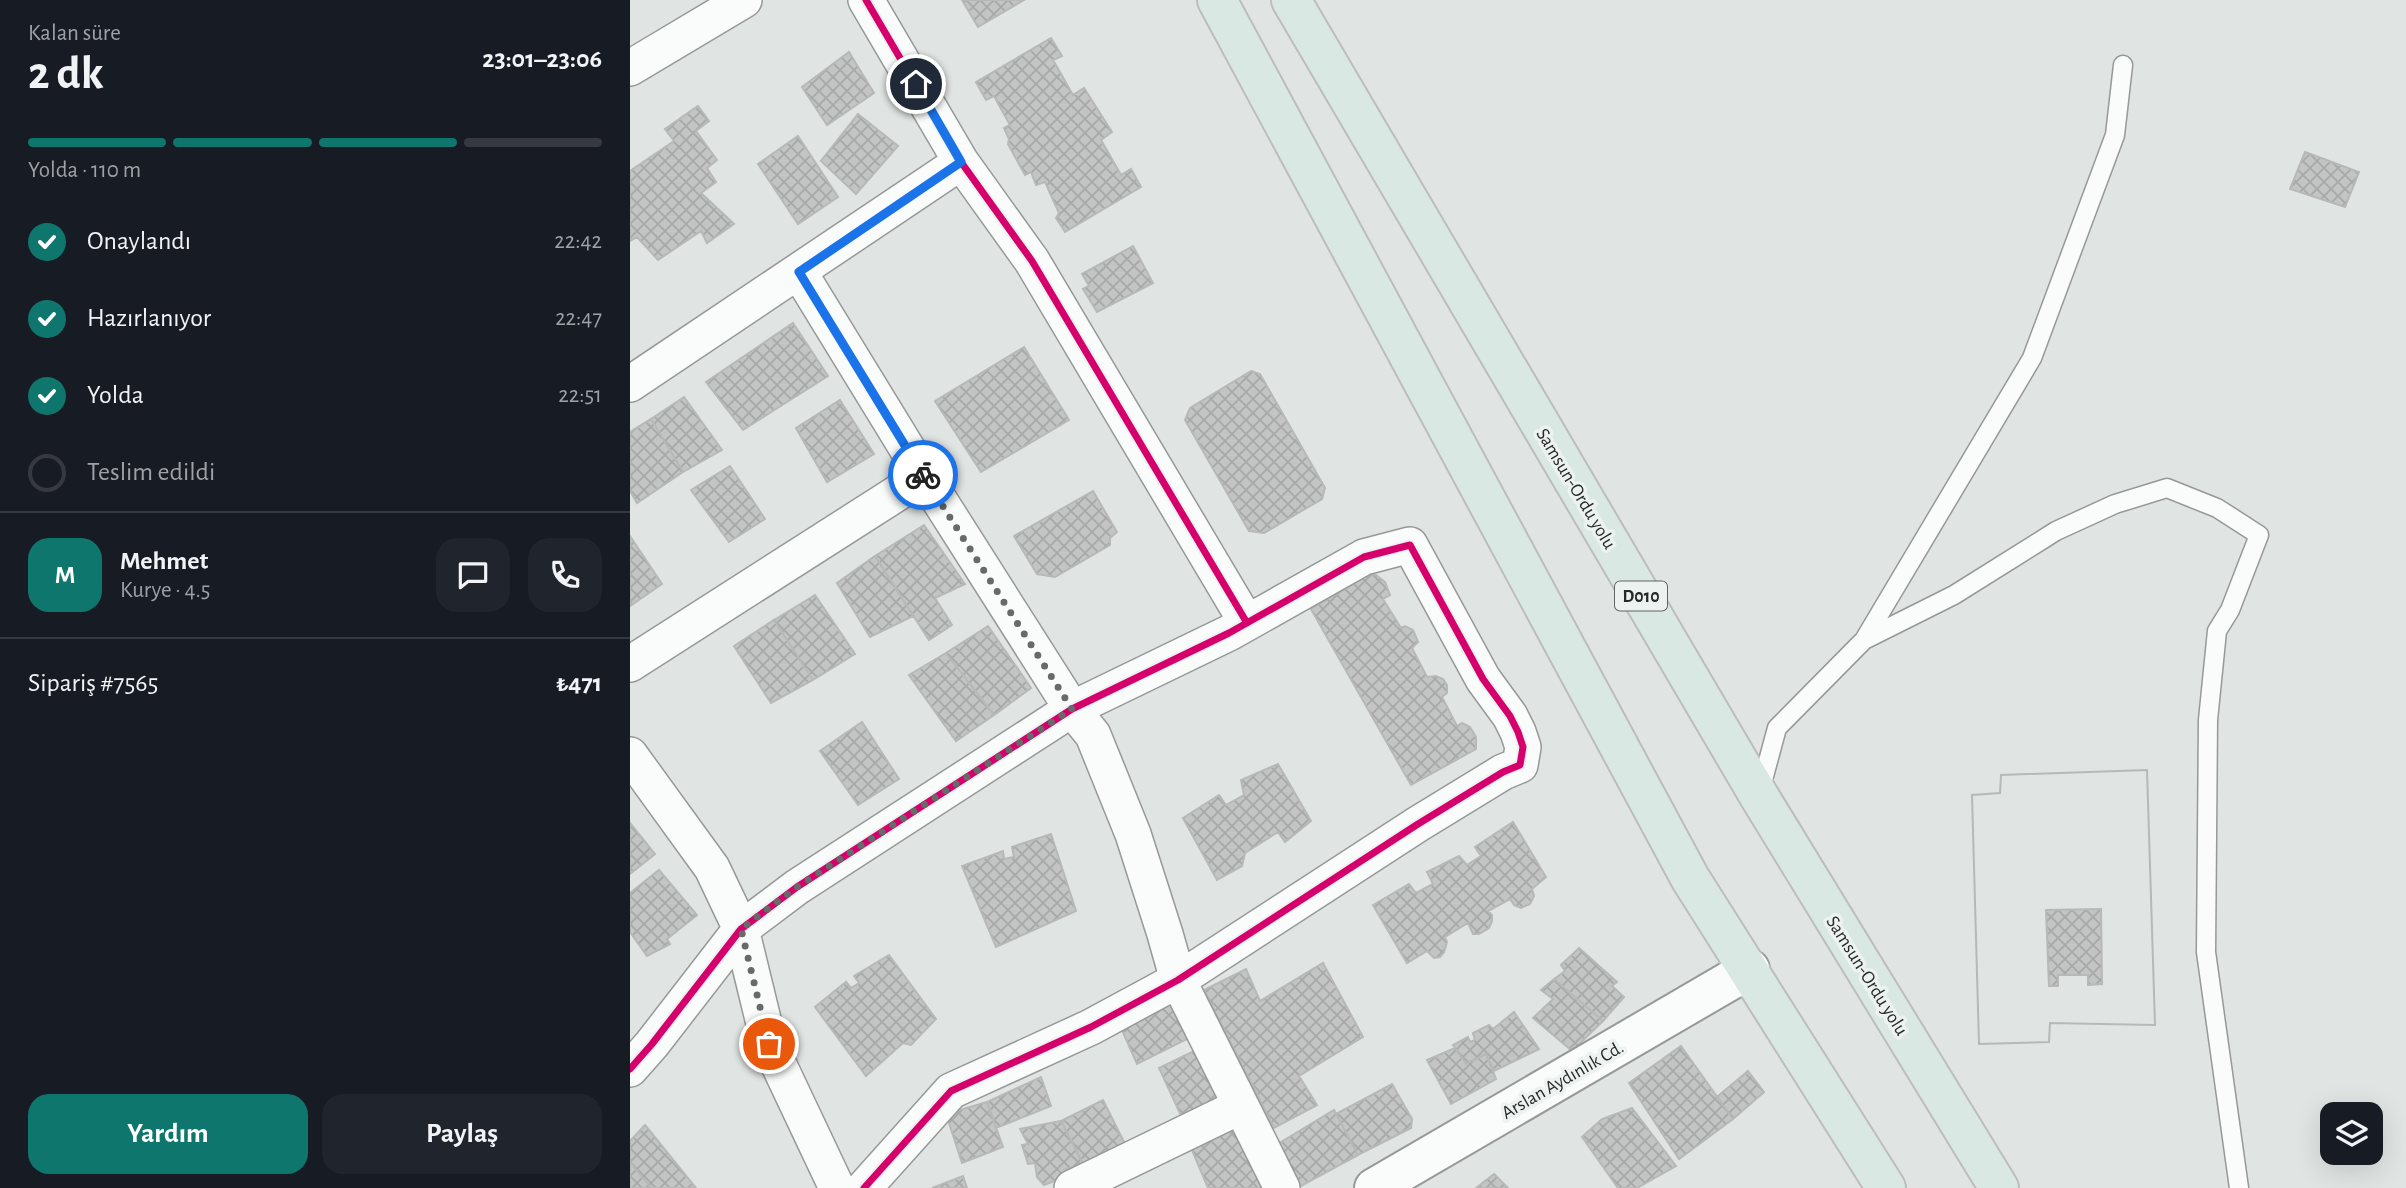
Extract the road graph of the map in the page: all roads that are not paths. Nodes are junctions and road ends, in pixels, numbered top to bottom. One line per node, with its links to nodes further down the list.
1 (744, 0): 6 (street)
2 (866, 0): 7 (street)
3 (1217, 0): 18 (highway)
4 (1291, 0): 16 (highway, Samsun-Ordu yolu / D010)
5 (2123, 65): 12 (lane)
6 (630, 68)
7 (961, 162): 8 (street); 11 (street)
8 (799, 272): 9 (street); 10 (street)
9 (630, 384)
10 (924, 476): 13 (street); 14 (street)
11 (1247, 623): 14 (street); 19 (street)
12 (1864, 640): 16 (lane); 29 (lane)
13 (630, 664)
14 (1072, 709): 17 (street); 19 (street)
15 (630, 755): 17 (street)
16 (1759, 796): 28 (highway, Samsun-Ordu yolu / D010)
17 (741, 929): 20 (street); 22 (street)
18 (1750, 969): 26 (street, Arslan Aydınlık Cd.); 27 (highway)
19 (1178, 980): 21 (street); 23 (street)
20 (630, 1069)
21 (1241, 1106): 24 (street); 25 (street)
22 (837, 1188)
23 (864, 1188)
24 (1072, 1188)
25 (1282, 1188)
26 (1374, 1188)
27 (1886, 1188)
28 (1999, 1188)
29 (2239, 1188)

